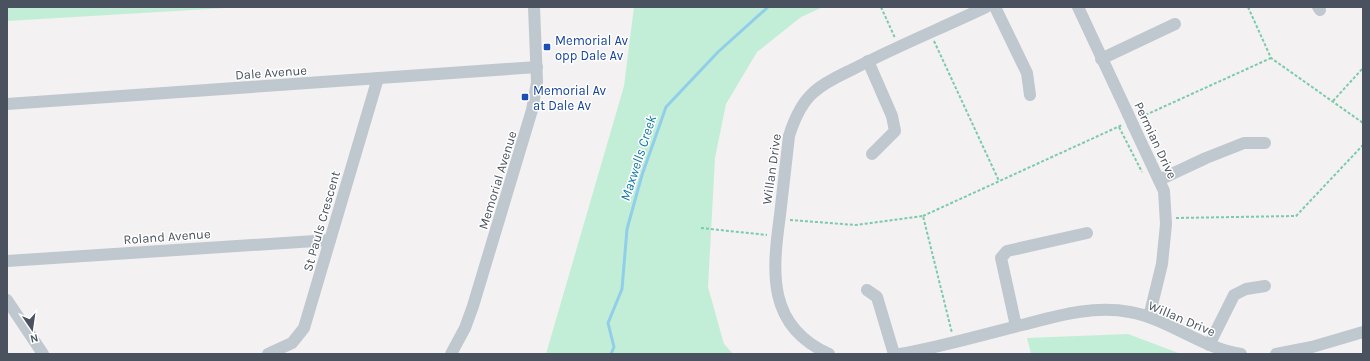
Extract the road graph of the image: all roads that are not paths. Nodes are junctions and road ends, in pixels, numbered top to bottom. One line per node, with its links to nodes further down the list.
1 (534, 7): 8 (street, Memorial Avenue)
2 (986, 7): 7 (street, Willan Drive)
3 (995, 7): 10 (street)
4 (1078, 7): 6 (street, Permian Drive)
5 (1175, 24): 6 (street)
6 (1101, 59): 14 (street, Permian Drive)
7 (868, 61): 13 (street); 28 (street, Willan Drive)
8 (537, 67): 9 (street, Dale Avenue); 27 (street, Memorial Avenue)
9 (378, 78): 11 (street, Dale Avenue); 16 (street, St Pauls Crescent)
10 (1030, 95)
11 (7, 104)
12 (1265, 143): 14 (street)
13 (872, 154)
14 (1159, 180): 21 (street, Permian Drive)
15 (1087, 233): 22 (street)
16 (330, 240): 17 (street, Roland Avenue); 26 (street, St Pauls Crescent)
17 (7, 261)
18 (1265, 286): 24 (street)
19 (867, 290): 29 (street)
20 (7, 300): 25 (street)
21 (1149, 317): 22 (street, Willan Drive); 24 (street, Willan Drive)
22 (1016, 326): 30 (street, Willan Drive)
23 (1363, 332): 32 (street)
24 (1209, 345): 31 (street, Willan Drive)
25 (43, 354)
26 (268, 354)
27 (451, 354)
28 (829, 354)
29 (894, 354)
30 (900, 354)
31 (1240, 354)
32 (1276, 354)

